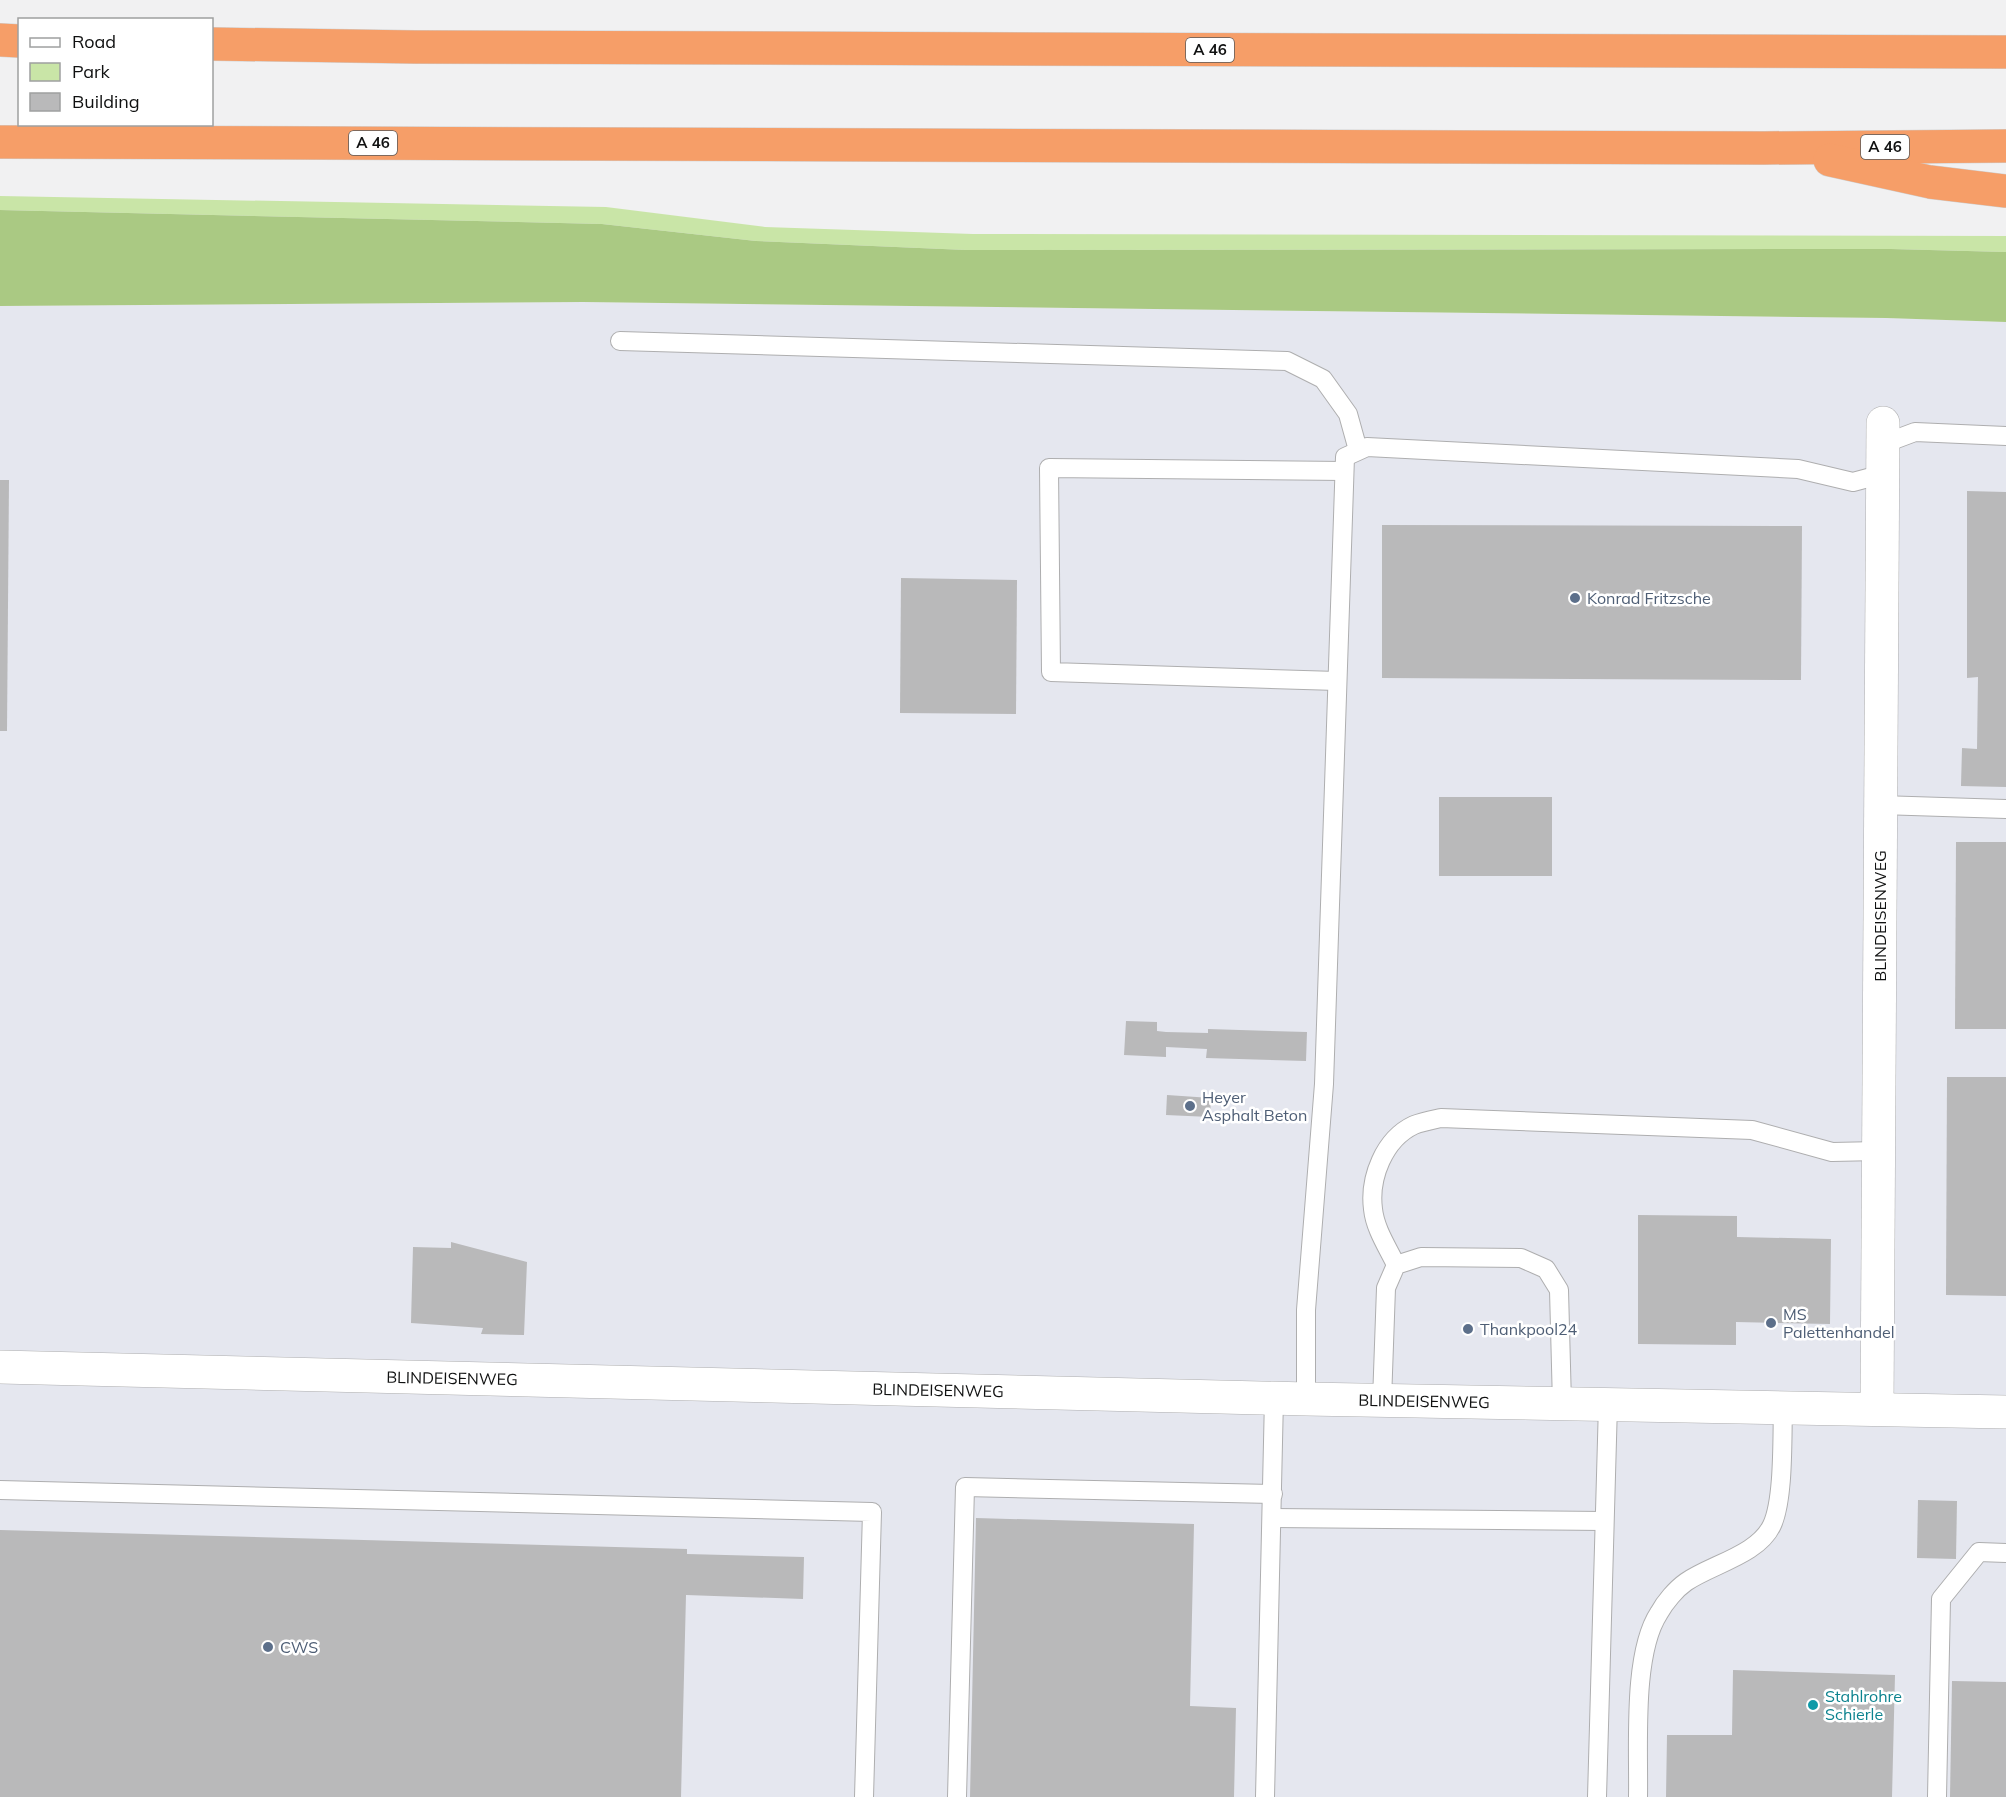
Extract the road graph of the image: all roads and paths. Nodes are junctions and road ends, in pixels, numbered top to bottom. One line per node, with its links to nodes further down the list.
1 (0, 40): 2 (highway)
2 (18, 41)
3 (213, 44): 4 (highway, A 46)
4 (2006, 52)
5 (0, 142): 7 (highway, A 46)
6 (2006, 146): 7 (highway, A 46)
7 (1764, 148): 8 (highway)
8 (2006, 191)
9 (620, 341): 12 (lane)
10 (2006, 436): 11 (lane)
11 (1883, 447): 12 (lane); 15 (street, BLINDEISENWEG)
12 (1358, 450): 13 (lane)
13 (1344, 471): 14 (lane); 14 (lane)
14 (1337, 681): 21 (lane)
15 (1880, 805): 16 (lane); 17 (street, BLINDEISENWEG)
16 (2006, 809)
17 (1878, 1151): 18 (lane); 26 (street, BLINDEISENWEG)
18 (1396, 1265): 22 (lane); 23 (lane)
19 (0, 1367): 20 (street, BLINDEISENWEG)
20 (1274, 1398): 21 (street, BLINDEISENWEG); 29 (lane)
21 (1306, 1399): 22 (street, BLINDEISENWEG)
22 (1382, 1401): 23 (street, BLINDEISENWEG)
23 (1562, 1404): 24 (street, BLINDEISENWEG)
24 (1608, 1404): 25 (street, BLINDEISENWEG); 31 (lane)
25 (1784, 1407): 26 (street, BLINDEISENWEG); 37 (lane)
26 (1877, 1409): 27 (street, BLINDEISENWEG)
27 (2006, 1412)
28 (0, 1490): 33 (lane)
29 (1273, 1494): 30 (lane); 34 (lane)
30 (1272, 1518): 31 (lane); 35 (lane)
31 (1604, 1521): 36 (lane)
32 (2006, 1553): 38 (lane)
33 (864, 1797)
34 (957, 1797)
35 (1265, 1797)
36 (1597, 1797)
37 (1638, 1797)
38 (1937, 1797)

